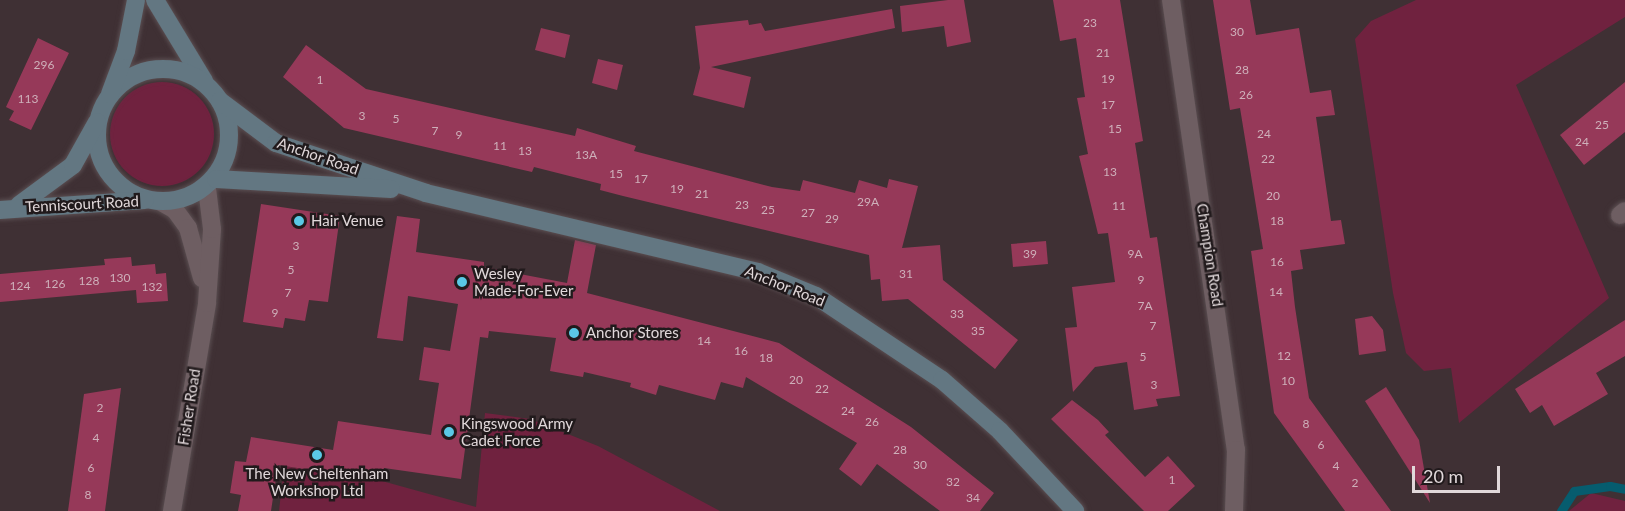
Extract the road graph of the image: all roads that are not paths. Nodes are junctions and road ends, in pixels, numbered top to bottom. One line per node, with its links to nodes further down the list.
1 (136, 0): 5 (street)
2 (155, 0): 4 (street)
3 (1171, 0): 15 (street, Champion Road)
4 (206, 84): 5 (street); 6 (street)
5 (108, 98): 7 (street)
6 (220, 101): 8 (street); 9 (street, Anchor Road)
7 (98, 119): 10 (street); 11 (street, Tenniscourt Road)
8 (212, 184): 9 (street, Anchor Road); 10 (street); 12 (street, Fisher Road)
9 (426, 193): 14 (street, Anchor Road)
10 (154, 201): 11 (street, Tenniscourt Road); 12 (street, Fisher Road)
11 (8, 209)
12 (207, 303): 13 (street, Fisher Road)
13 (172, 511)
14 (1075, 511)
15 (1234, 511)

